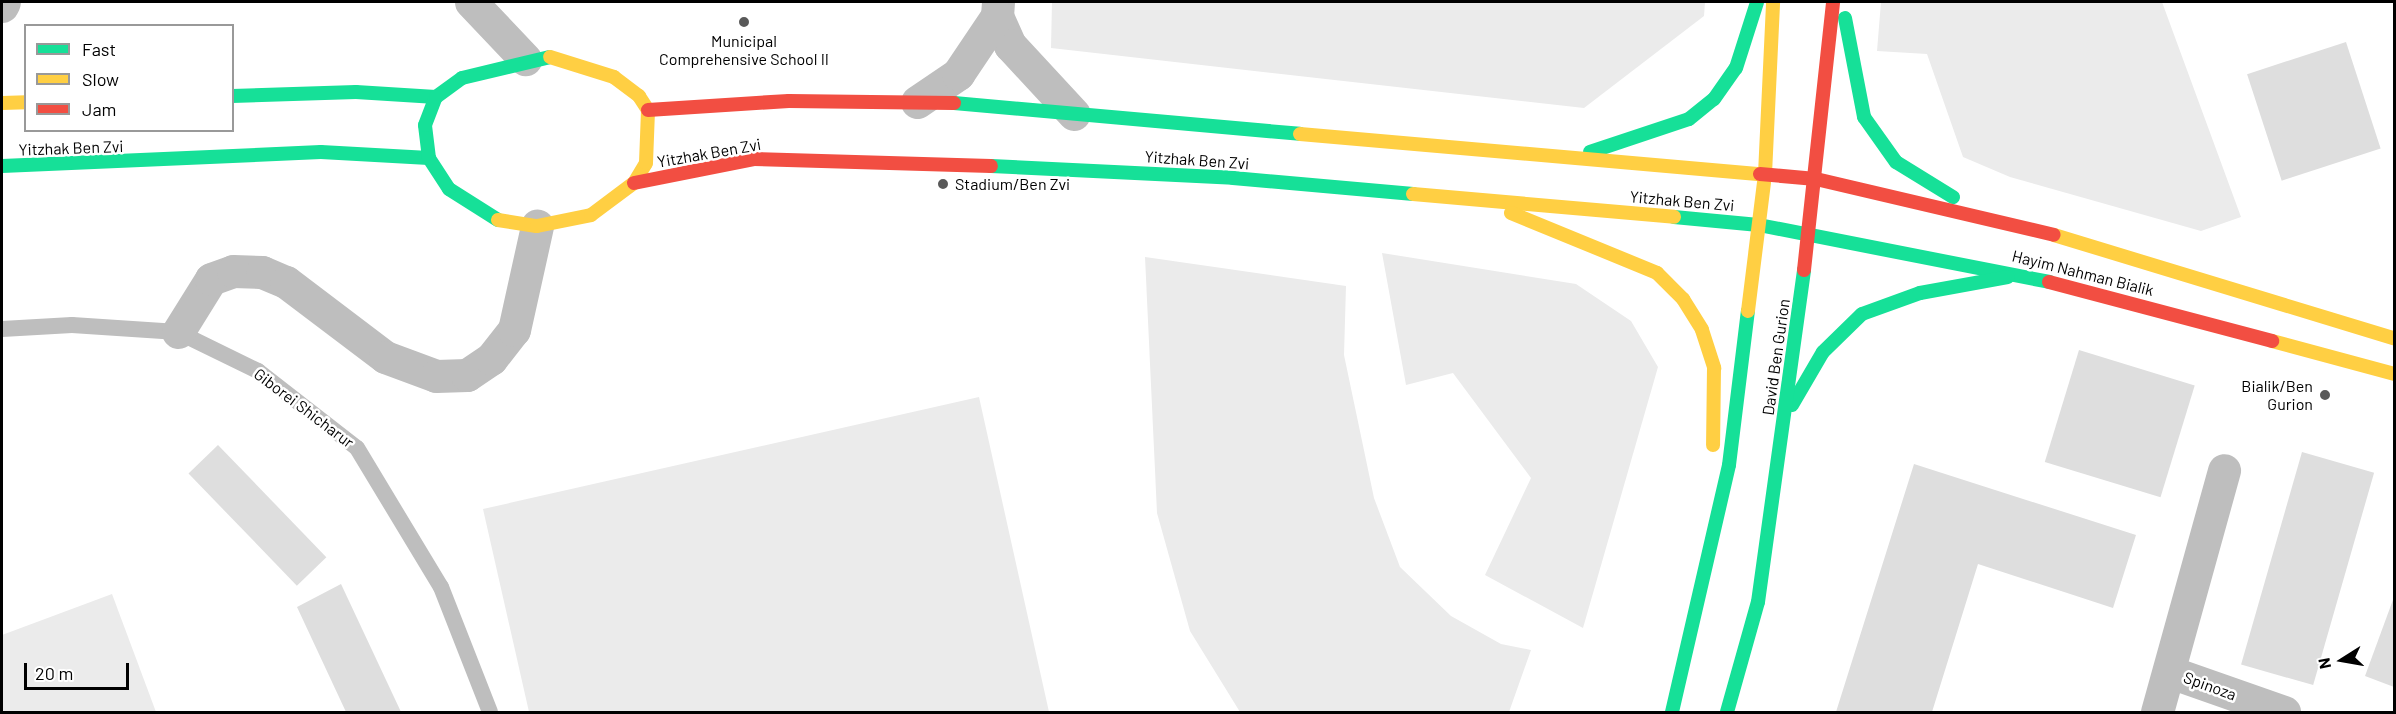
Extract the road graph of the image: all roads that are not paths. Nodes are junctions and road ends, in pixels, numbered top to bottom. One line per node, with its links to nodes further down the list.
1 (4, 2): 7 (street)
2 (471, 2): 9 (street)
3 (1757, 2): 18 (street)
4 (1773, 2): 20 (street, David Ben Gurion)
5 (1833, 2): 21 (street, David Ben Gurion)
6 (1843, 2): 27 (street)
7 (2, 6)
8 (997, 9): 13 (street); 16 (street)
9 (525, 59): 11 (street); 15 (street)
10 (234, 96): 11 (street)
11 (436, 97): 17 (street)
12 (24, 102): 14 (street)
13 (917, 102): 15 (street, Yitzhak Ben Zvi); 16 (street, Yitzhak Ben Zvi)
14 (2, 103)
15 (648, 110): 22 (street)
16 (1074, 114): 18 (street, Yitzhak Ben Zvi)
17 (429, 158): 19 (street, Yitzhak Ben Zvi); 25 (street)
18 (1571, 158): 20 (street, Yitzhak Ben Zvi)
19 (2, 166)
20 (1764, 174): 21 (street, Hayim Nahman Bialik); 24 (street, David Ben Gurion)
21 (1816, 179): 26 (street, David Ben Gurion); 27 (street, Hayim Nahman Bialik)
22 (634, 183): 23 (street, Yitzhak Ben Zvi); 25 (street)
23 (1482, 201): 24 (street, Yitzhak Ben Zvi); 35 (street)
24 (1759, 225): 26 (street, Hayim Nahman Bialik); 35 (street, David Ben Gurion)
25 (537, 226): 30 (street)
26 (1809, 232): 28 (street, Hayim Nahman Bialik); 33 (street, David Ben Gurion)
27 (2045, 232): 31 (street, Hayim Nahman Bialik)
28 (2024, 275): 32 (street, Hayim Nahman Bialik); 33 (street)
29 (2, 329): 30 (lane, Giborei Shicharur)
30 (178, 332): 37 (lane, Giborei Shicharur)
31 (2394, 338)
32 (2394, 374)
33 (1785, 416): 39 (street, David Ben Gurion)
34 (2224, 470): 36 (street)
35 (1713, 536): 38 (street, David Ben Gurion)
36 (2170, 672): 40 (street); 41 (street, Spinoza)
37 (490, 712)
38 (1672, 712)
39 (1727, 712)
40 (2157, 712)
41 (2284, 712)

